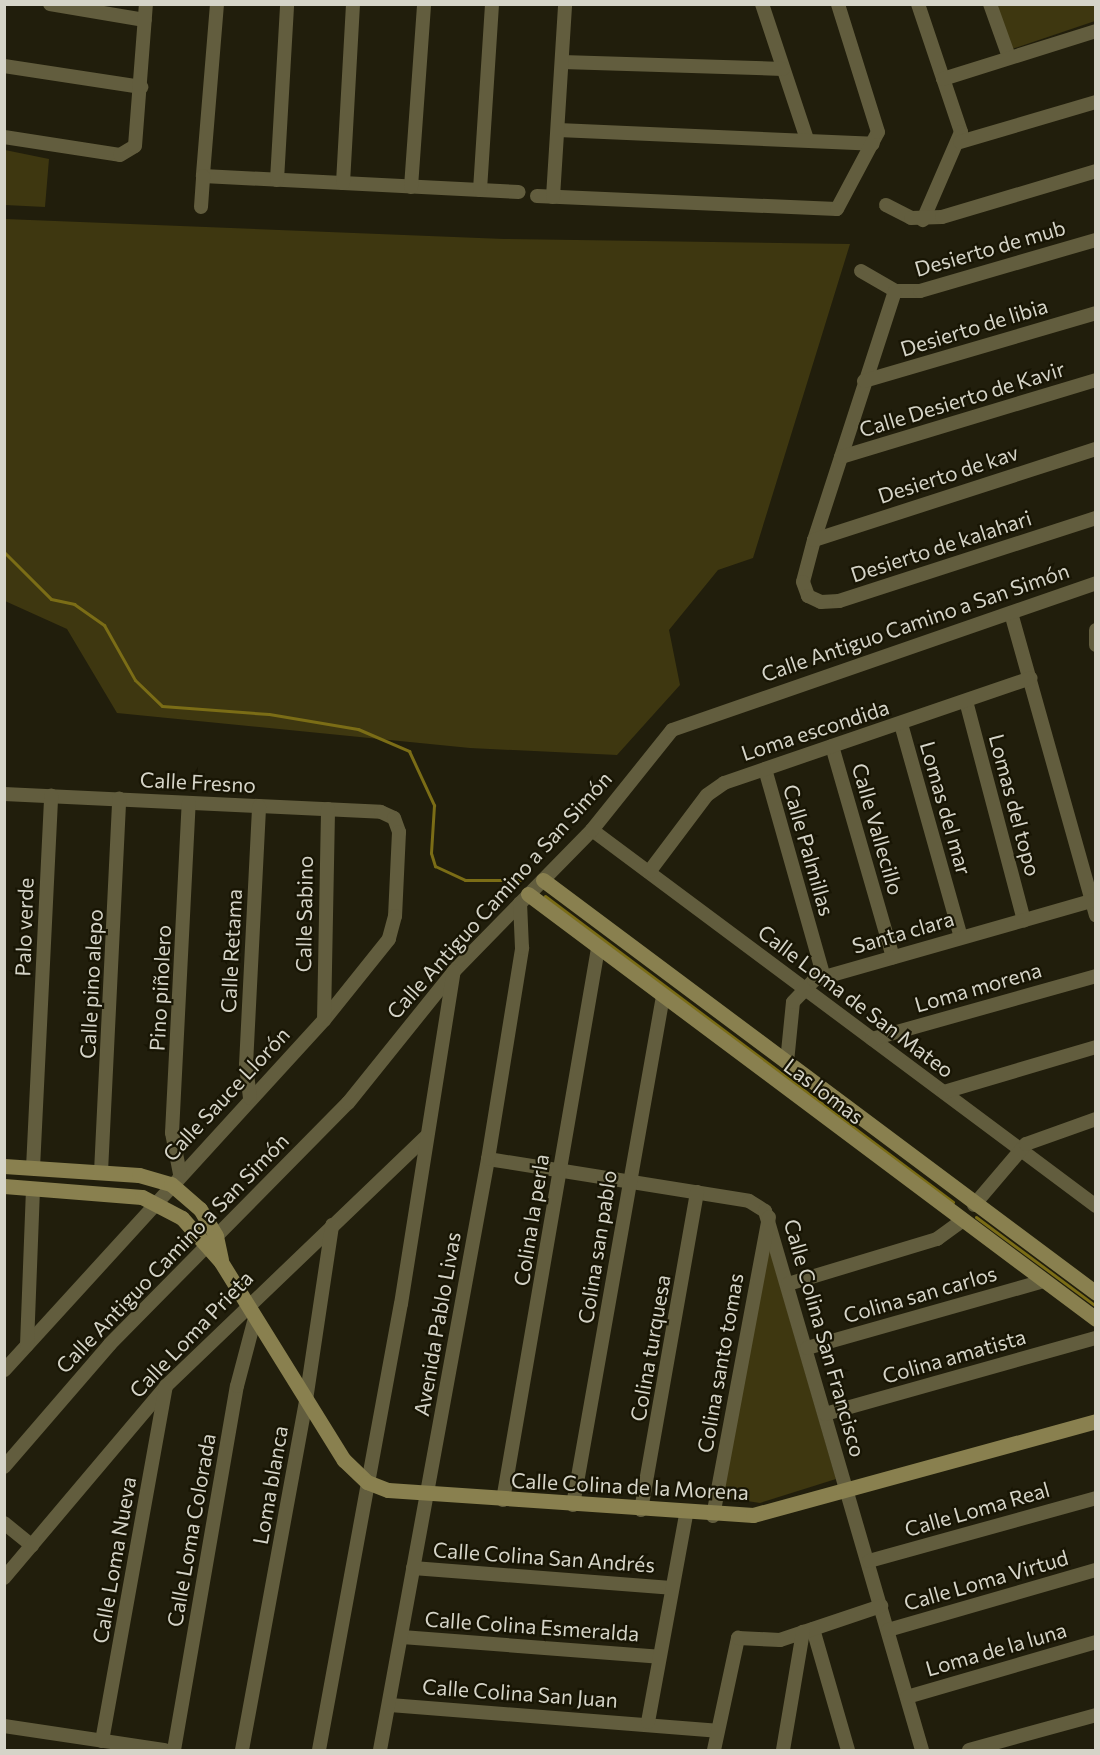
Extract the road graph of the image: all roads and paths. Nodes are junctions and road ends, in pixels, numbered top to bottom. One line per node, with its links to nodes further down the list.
1 (50, 4): 13 (street)
2 (147, 4): 13 (street)
3 (217, 4): 28 (street)
4 (287, 4): 29 (street)
5 (353, 4): 30 (street)
6 (424, 4): 31 (street)
7 (492, 4): 32 (street)
8 (565, 4): 16 (street)
9 (762, 4): 18 (street)
10 (838, 4): 26 (street)
11 (918, 4): 19 (street)
12 (990, 4): 15 (street)
13 (146, 20): 20 (street)
14 (1095, 31): 15 (street)
15 (1008, 57): 19 (street)
16 (562, 62): 18 (street); 22 (street)
17 (4, 66): 20 (street)
18 (783, 69): 24 (street)
19 (943, 79): 25 (street)
20 (141, 87): 23 (street)
21 (1095, 102): 25 (street)
22 (558, 130): 24 (street); 35 (street)
23 (4, 137)
24 (807, 139): 26 (street)
25 (960, 142): 38 (street)
26 (873, 144): 35 (street)
27 (1095, 171): 38 (street)
28 (203, 176): 29 (street); 37 (street)
29 (278, 180): 30 (street)
30 (343, 183): 31 (street)
31 (411, 187): 32 (street)
32 (480, 190): 33 (street)
33 (519, 192)
34 (537, 196): 35 (street)
35 (554, 196)
36 (886, 205): 38 (street)
37 (201, 207)
38 (923, 220)
39 (1095, 240): 41 (street, Desierto de mub)
40 (861, 271): 41 (street)
41 (896, 291): 44 (street)
42 (1095, 313): 44 (street, Desierto de libia)
43 (1095, 380): 46 (street, Calle Desierto de Kavir)
44 (864, 381): 46 (street)
45 (1095, 449): 48 (street, Desierto de kav)
46 (841, 457): 48 (street)
47 (1095, 518): 48 (street, Desierto de kalahari)
48 (814, 540)
49 (1094, 584): 50 (street, Calle Antiguo Camino a San Simón)
50 (1011, 613): 53 (street); 65 (street, Calle Antiguo Camino a San Simón)
51 (1095, 630): 52 (street)
52 (1095, 645)
53 (1030, 678): 54 (street, Loma escondida); 69 (street)
54 (966, 701): 55 (street, Loma escondida); 70 (street, Lomas del topo)
55 (901, 724): 56 (street, Loma escondida); 71 (street, Lomas del mar)
56 (832, 746): 57 (street, Loma escondida); 73 (street, Calle Vallecillo)
57 (765, 769): 66 (street, Loma escondida); 76 (street, Calle Palmillas)
58 (4, 794): 59 (street, Calle Fresno)
59 (51, 795): 60 (street, Calle Fresno); 90 (street, Palo verde)
60 (119, 798): 61 (street, Calle Fresno); 92 (street, Calle pino alepo)
61 (189, 803): 62 (street, Calle Fresno); 93 (street, Pino piñolero)
62 (259, 806): 63 (street, Calle Fresno); 84 (street, Calle Retama)
63 (328, 809): 64 (street, Calle Fresno); 79 (street, Calle Sabino)
64 (389, 814): 79 (street, Calle Sauce Llorón)
65 (591, 830): 66 (street, Calle Loma de San Mateo); 67 (street, Calle Antiguo Camino a San Simón)
66 (650, 872): 77 (street, Calle Loma de San Mateo)
67 (543, 880): 68 (street, Calle Antiguo Camino a San Simón); 82 (street, Las lomas)
68 (524, 898): 72 (street, Las lomas); 74 (street, Calle Antiguo Camino a San Simón); 88 (street, Avenida Pablo Livas)
69 (1094, 908): 70 (street, Santa clara)
70 (1024, 920): 71 (street, Santa clara)
71 (961, 937): 73 (street, Santa clara)
72 (598, 948): 78 (street, Las lomas); 91 (street, Colina la perla)
73 (893, 957): 76 (street, Santa clara)
74 (454, 971): 86 (street, Avenida Pablo Livas); 105 (street, Calle Antiguo Camino a San Simón)
75 (1095, 976): 80 (street, Loma morena)
76 (824, 977): 77 (street, Santa clara)
77 (803, 987): 80 (street, Calle Loma de San Mateo); 82 (street)
78 (663, 996): 94 (street, Colina san pablo); 103 (street, Las lomas)
79 (324, 1020): 84 (street, Calle Sauce Llorón)
80 (872, 1039): 83 (street, Calle Loma de San Mateo)
81 (1095, 1047): 83 (street)
82 (787, 1062): 100 (street, Las lomas)
83 (944, 1092): 87 (street, Calle Loma de San Mateo)
84 (250, 1098): 93 (street, Calle Sauce Llorón)
85 (1095, 1119): 87 (street)
86 (426, 1137): 104 (street, Calle Loma Prieta); 120 (street, Avenida Pablo Livas)
87 (1019, 1150): 98 (street, Calle Loma de San Mateo); 100 (street)
88 (488, 1159): 91 (street, Calle Colina San Francisco); 122 (street, Avenida Pablo Livas)
89 (4, 1166): 90 (street)
90 (33, 1168): 92 (street)
91 (561, 1169): 94 (street, Calle Colina San Francisco); 124 (street, Colina la perla)
92 (101, 1172): 93 (street)
93 (175, 1179): 99 (street, Calle Sauce Llorón); 105 (street)
94 (628, 1180): 97 (street, Calle Colina San Francisco); 125 (street, Colina san pablo)
95 (4, 1186): 96 (street)
96 (33, 1189): 99 (street); 112 (street)
97 (697, 1192): 102 (street, Calle Colina San Francisco); 126 (street, Colina turquesa)
98 (1089, 1194): 101 (street, Calle Loma de San Mateo)
99 (157, 1201): 105 (street); 112 (street, Calle Sauce Llorón)
100 (974, 1205): 108 (street, Las lomas)
101 (1095, 1206)
102 (769, 1217): 107 (street, Calle Colina San Francisco); 128 (street, Colina santo tomas)
103 (962, 1221): 106 (street, Las lomas); 107 (street)
104 (332, 1226): 109 (street, Calle Loma Prieta); 116 (street, Loma blanca)
105 (212, 1240): 109 (street); 119 (street, Calle Antiguo Camino a San Simón)
106 (1044, 1281): 110 (street, Las lomas); 113 (street, Colina san carlos)
107 (788, 1284): 113 (street, Calle Colina San Francisco)
108 (1095, 1293)
109 (252, 1311): 115 (street, Calle Loma Prieta); 116 (street); 150 (street, Calle Loma Colorada)
110 (1095, 1319)
111 (1095, 1338): 117 (street, Colina amatista)
112 (27, 1345): 114 (street, Calle Sauce Llorón)
113 (807, 1348): 117 (street, Calle Colina San Francisco)
114 (4, 1370)
115 (166, 1386): 130 (street, Calle Loma Prieta); 148 (street, Calle Loma Nueva)
116 (306, 1400): 120 (street); 151 (street, Loma blanca)
117 (825, 1414): 121 (street, Calle Colina San Francisco)
118 (1095, 1421): 121 (street, Calle Colina de la Morena)
119 (4, 1467)
120 (367, 1482): 122 (street, Calle Colina de la Morena); 152 (street, Avenida Pablo Livas)
121 (848, 1490): 128 (street, Calle Colina de la Morena); 131 (street, Calle Colina San Francisco)
122 (429, 1494): 124 (street, Calle Colina de la Morena); 132 (street, Avenida Pablo Livas)
123 (1095, 1498): 131 (street, Calle Loma Real)
124 (503, 1500): 125 (street, Calle Colina de la Morena)
125 (573, 1505): 126 (street, Calle Colina de la Morena)
126 (641, 1510): 127 (street, Calle Colina de la Morena)
127 (686, 1514): 128 (street, Calle Colina de la Morena); 135 (street)
128 (713, 1516)
129 (4, 1523): 130 (street)
130 (32, 1546): 134 (street, Calle Loma Prieta)
131 (869, 1561): 136 (street, Calle Colina San Francisco)
132 (413, 1568): 135 (street, Calle Colina San Andrés); 139 (street, Avenida Pablo Livas)
133 (1095, 1570): 137 (street, Calle Loma Virtud)
134 (4, 1578)
135 (671, 1588): 141 (street)
136 (881, 1606): 137 (street, Calle Colina San Francisco); 138 (street)
137 (888, 1630): 142 (street, Calle Colina San Francisco)
138 (808, 1631): 147 (street); 155 (street); 156 (street)
139 (402, 1637): 141 (street, Calle Colina Esmeralda); 143 (street, Avenida Pablo Livas)
140 (1095, 1642): 142 (street, Loma de la luna)
141 (659, 1657): 145 (street)
142 (907, 1697): 157 (street, Calle Colina San Francisco)
143 (390, 1705): 145 (street, Calle Colina San Juan); 153 (street, Avenida Pablo Livas)
144 (1095, 1715): 158 (street)
145 (648, 1722): 147 (street, Calle Colina San Juan)
146 (4, 1726): 148 (street)
147 (717, 1731): 154 (street)
148 (102, 1741): 149 (street)
149 (165, 1750)
150 (174, 1750)
151 (242, 1750)
152 (319, 1750)
153 (380, 1750)
154 (714, 1750)
155 (783, 1750)
156 (848, 1750)
157 (922, 1750)
158 (969, 1750)

